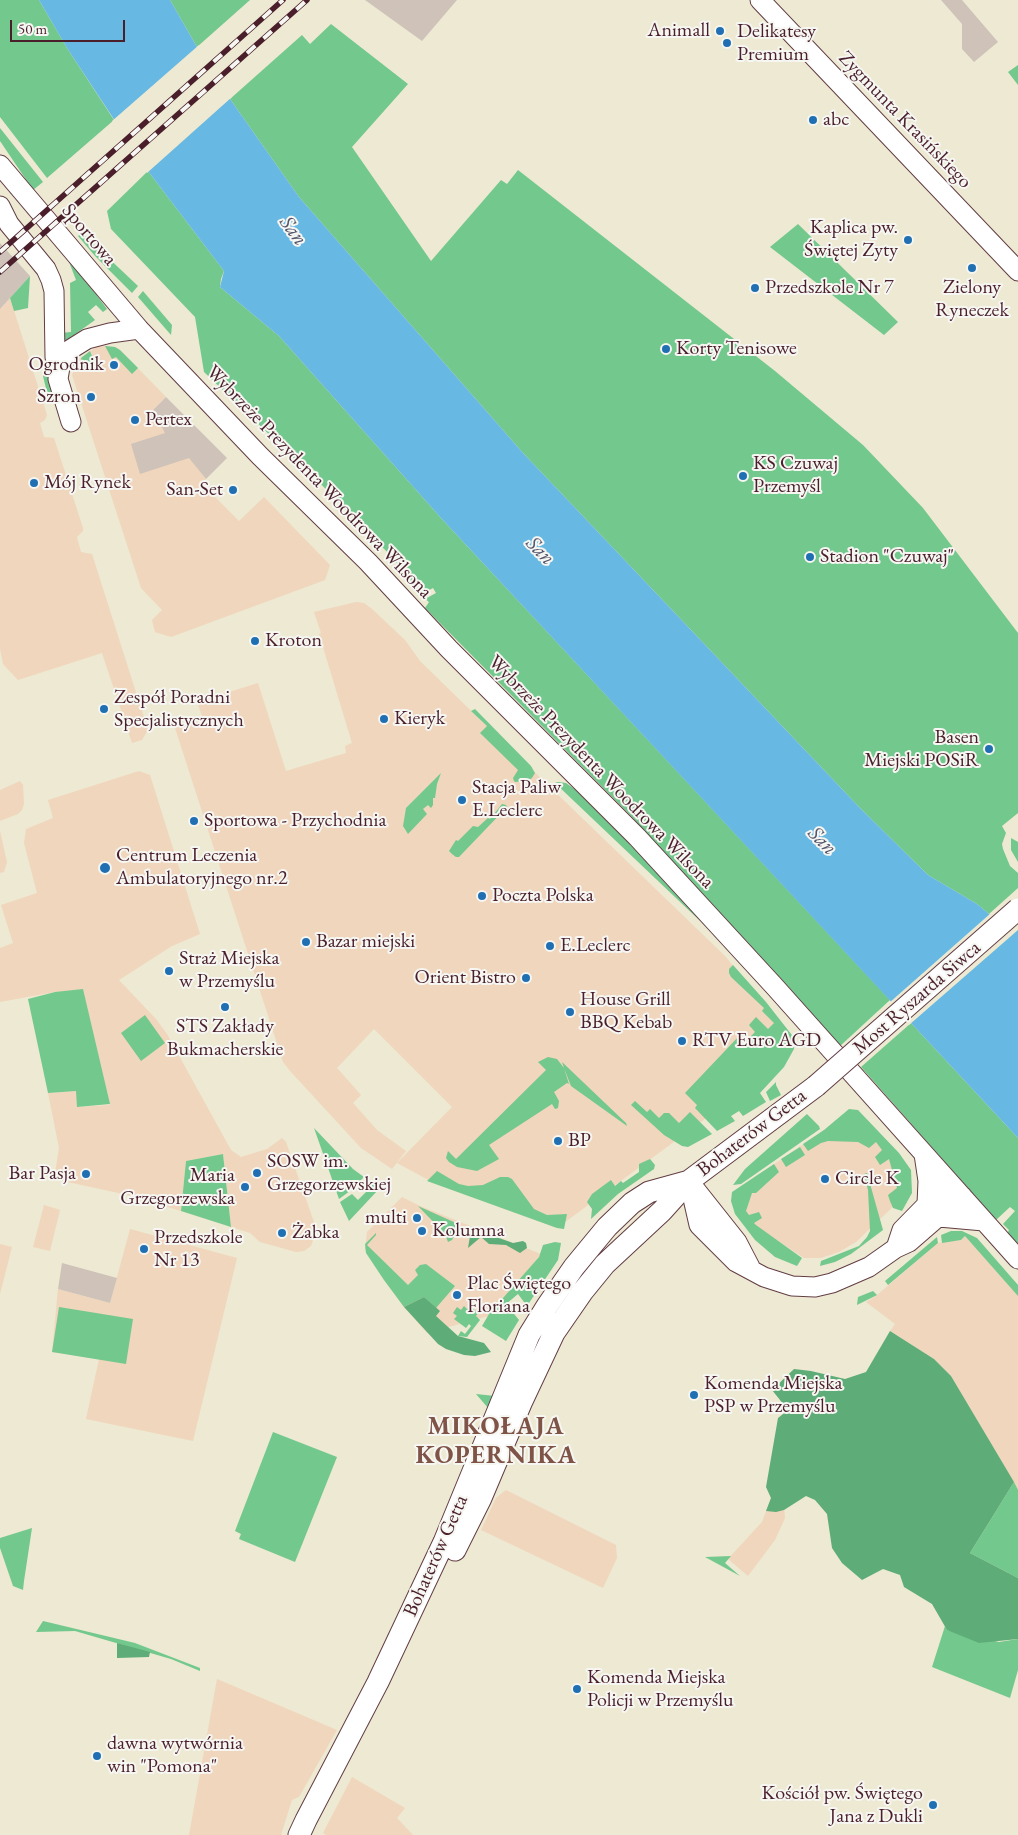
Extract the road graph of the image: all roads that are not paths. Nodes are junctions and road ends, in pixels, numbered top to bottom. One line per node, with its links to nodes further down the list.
1 (760, 0): 4 (street, Zygmunta Krasińskiego)
2 (1, 166): 5 (street, Sportowa)
3 (0, 206): 6 (street)
4 (1018, 271)
5 (139, 329): 6 (street); 10 (street, Wybrzeże Prezydenta Woodrowa Wilsona)
6 (60, 367): 7 (street)
7 (71, 422)
8 (1018, 909): 9 (main road, Most Ryszarda Siwca, bridge)
9 (816, 1086): 11 (main road, Bohaterów Getta)
10 (924, 1154): 12 (street, Wybrzeże Prezydenta Woodrowa Wilsona); 13 (street)
11 (688, 1181): 13 (street); 16 (main road, Bohaterów Getta)
12 (955, 1189): 13 (street); 14 (street, Wybrzeże Prezydenta Woodrowa Wilsona)
13 (933, 1210): 14 (street)
14 (984, 1221): 15 (street, Wybrzeże Prezydenta Woodrowa Wilsona)
15 (1018, 1259)
16 (299, 1835)

